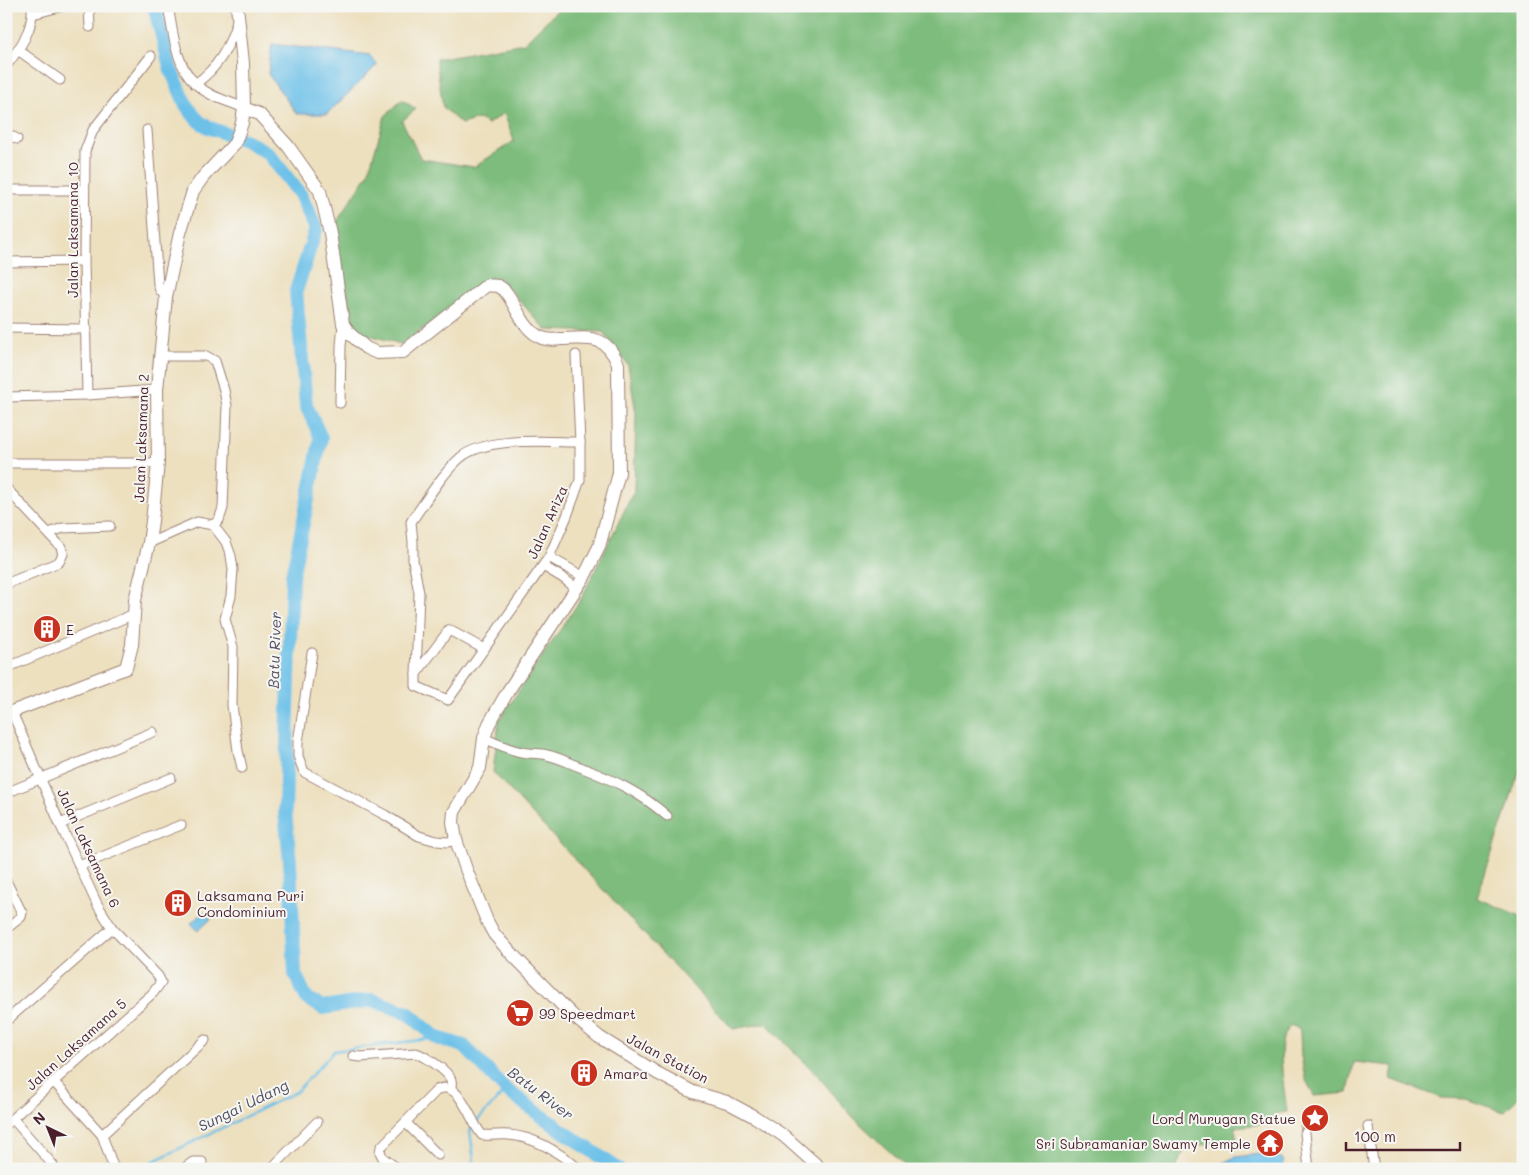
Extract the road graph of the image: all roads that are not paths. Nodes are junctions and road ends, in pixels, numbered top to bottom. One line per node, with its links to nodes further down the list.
1 (63, 6): 4 (street)
2 (89, 6): 6 (street)
3 (168, 6): 11 (street)
4 (32, 10): 7 (street)
5 (237, 13): 11 (street); 12 (street, Jalan Laksamana 2)
6 (90, 27)
7 (18, 50): 9 (street); 10 (street)
8 (151, 56): 17 (street, Jalan Laksamana 10)
9 (6, 66)
10 (60, 80)
11 (195, 84): 12 (street)
12 (244, 108): 20 (street, Jalan Laksamana 2); 21 (street)
13 (147, 130): 20 (street)
14 (6, 133): 15 (street)
15 (17, 140)
16 (15, 190): 17 (street)
17 (84, 190): 18 (street, Jalan Laksamana 10)
18 (84, 261): 19 (street); 23 (street, Jalan Laksamana 10)
19 (6, 262)
20 (166, 297): 25 (street, Jalan Laksamana 2)
21 (343, 324): 29 (street); 40 (street, Jalan Station)
22 (6, 328): 23 (street)
23 (86, 329): 27 (street, Jalan Laksamana 10)
24 (576, 355): 30 (street, Jalan Ariza)
25 (160, 356): 26 (street, Jalan Laksamana 2); 34 (street)
26 (157, 390): 27 (street); 32 (street, Jalan Laksamana 2)
27 (87, 395): 28 (street)
28 (6, 397)
29 (340, 403)
30 (580, 442): 38 (street, Jalan Ariza); 47 (street)
31 (6, 463): 32 (street)
32 (158, 463): 37 (street, Jalan Laksamana 2)
33 (6, 488): 36 (street)
34 (213, 525): 37 (street); 51 (street)
35 (110, 526): 36 (street)
36 (49, 533): 41 (street)
37 (149, 543): 43 (street, Jalan Laksamana 2)
38 (549, 557): 39 (street, Jalan Ariza); 40 (street)
39 (543, 566): 42 (street); 44 (street, Jalan Ariza)
40 (584, 577): 42 (street, Jalan Station)
41 (6, 584)
42 (576, 588): 50 (street, Jalan Station)
43 (134, 614): 46 (street); 48 (street, Jalan Laksamana 2)
44 (484, 649): 47 (street); 47 (street, Jalan Ariza)
45 (312, 652): 58 (street)
46 (6, 668)
47 (416, 674)
48 (9, 713): 52 (street, Jalan Laksamana 6)
49 (153, 732): 52 (street)
50 (484, 738): 55 (street); 58 (street, Jalan Station)
51 (242, 768)
52 (42, 778): 54 (street); 56 (street, Jalan Laksamana 6)
53 (171, 778): 56 (street)
54 (6, 794)
55 (667, 816)
56 (60, 824): 59 (street, Jalan Laksamana 6)
57 (181, 825): 59 (street)
58 (456, 840): 83 (street, Jalan Station)
59 (79, 866): 61 (street, Jalan Laksamana 6)
60 (6, 881): 62 (street)
61 (112, 928): 63 (street, Jalan Laksamana 6); 64 (street)
62 (6, 929)
63 (161, 982): 67 (street, Jalan Laksamana 5)
64 (6, 1021)
65 (205, 1040): 74 (street)
66 (353, 1056): 68 (street)
67 (54, 1082): 69 (street, Jalan Laksamana 5); 74 (street)
68 (451, 1088): 71 (street); 82 (street)
69 (9, 1122): 77 (street)
70 (317, 1122): 80 (street)
71 (406, 1123): 75 (street); 81 (street)
72 (1368, 1126): 85 (street)
73 (1305, 1133): 84 (street)
74 (102, 1135): 78 (street)
75 (438, 1155)
76 (202, 1162): 79 (street)
77 (53, 1165)
78 (114, 1169)
79 (183, 1169)
80 (271, 1169)
81 (398, 1169)
82 (579, 1169)
83 (821, 1169)
84 (1309, 1169)
85 (1374, 1169)

